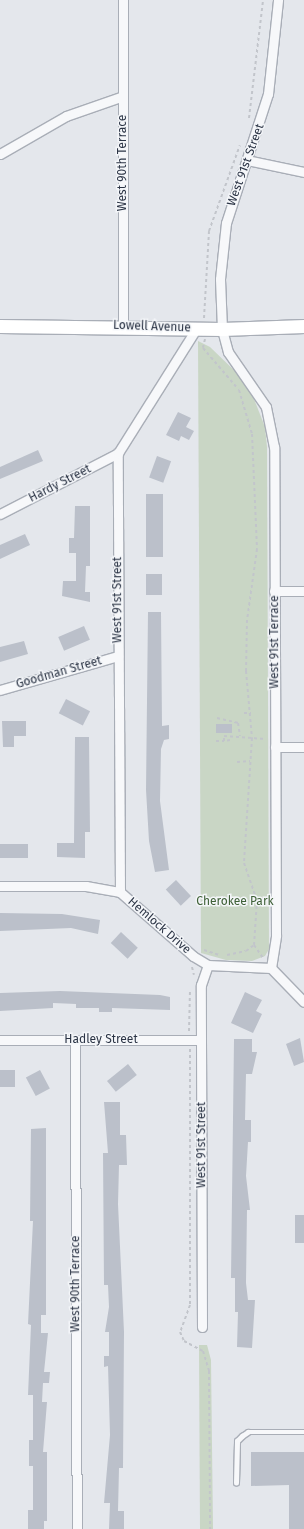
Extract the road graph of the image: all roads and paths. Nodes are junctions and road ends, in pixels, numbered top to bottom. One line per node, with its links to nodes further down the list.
1 (123, 0): 4 (street, West 90th Terrace)
2 (263, 0): 5 (path)
3 (278, 0): 8 (street, West 91st Street)
4 (123, 96): 7 (street); 11 (street, West 90th Terrace)
5 (247, 126)
6 (242, 140): 10 (path)
7 (0, 154)
8 (247, 160): 9 (street); 15 (street, West 91st Street)
9 (304, 172)
10 (204, 319)
11 (123, 325): 12 (street, Lowell Avenue); 14 (street, Lowell Avenue)
12 (0, 326)
13 (304, 326): 15 (street, Lowell Avenue)
14 (196, 329): 15 (street, Lowell Avenue); 17 (street)
15 (222, 329): 19 (street, West 91st Terrace)
16 (205, 344): 24 (path)
17 (118, 453): 18 (street, Hardy Street); 21 (street, West 91st Street)
18 (0, 514)
19 (274, 591): 20 (street); 31 (street, West 91st Terrace)
20 (304, 591)
21 (118, 656): 22 (street, Goodman Street); 36 (street, West 91st Street)
22 (0, 690)
23 (244, 713): 24 (path)
24 (251, 713): 27 (path)
25 (217, 718): 26 (path)
26 (240, 736): 27 (path); 30 (path)
27 (252, 738): 31 (path); 33 (path)
28 (230, 740): 30 (path)
29 (216, 741): 30 (path)
30 (224, 741)
31 (275, 742): 32 (street); 40 (street, West 91st Terrace)
32 (304, 747)
33 (250, 761): 34 (path); 37 (path)
34 (237, 762)
35 (0, 886): 36 (street, Hemlock Drive)
36 (120, 892): 39 (street, Hemlock Drive)
37 (254, 945): 38 (path); 40 (path)
38 (200, 952)
39 (208, 965): 40 (street); 44 (street, West 91st Street)
40 (271, 968): 41 (street)
41 (304, 1002)
42 (0, 1040): 43 (street, Hadley Street)
43 (75, 1040): 44 (street, Hadley Street); 48 (street, West 90th Terrace)
44 (201, 1040): 45 (street, West 91st Street)
45 (202, 1327)
46 (304, 1432): 47 (lane)
47 (236, 1483)
48 (78, 1529)

